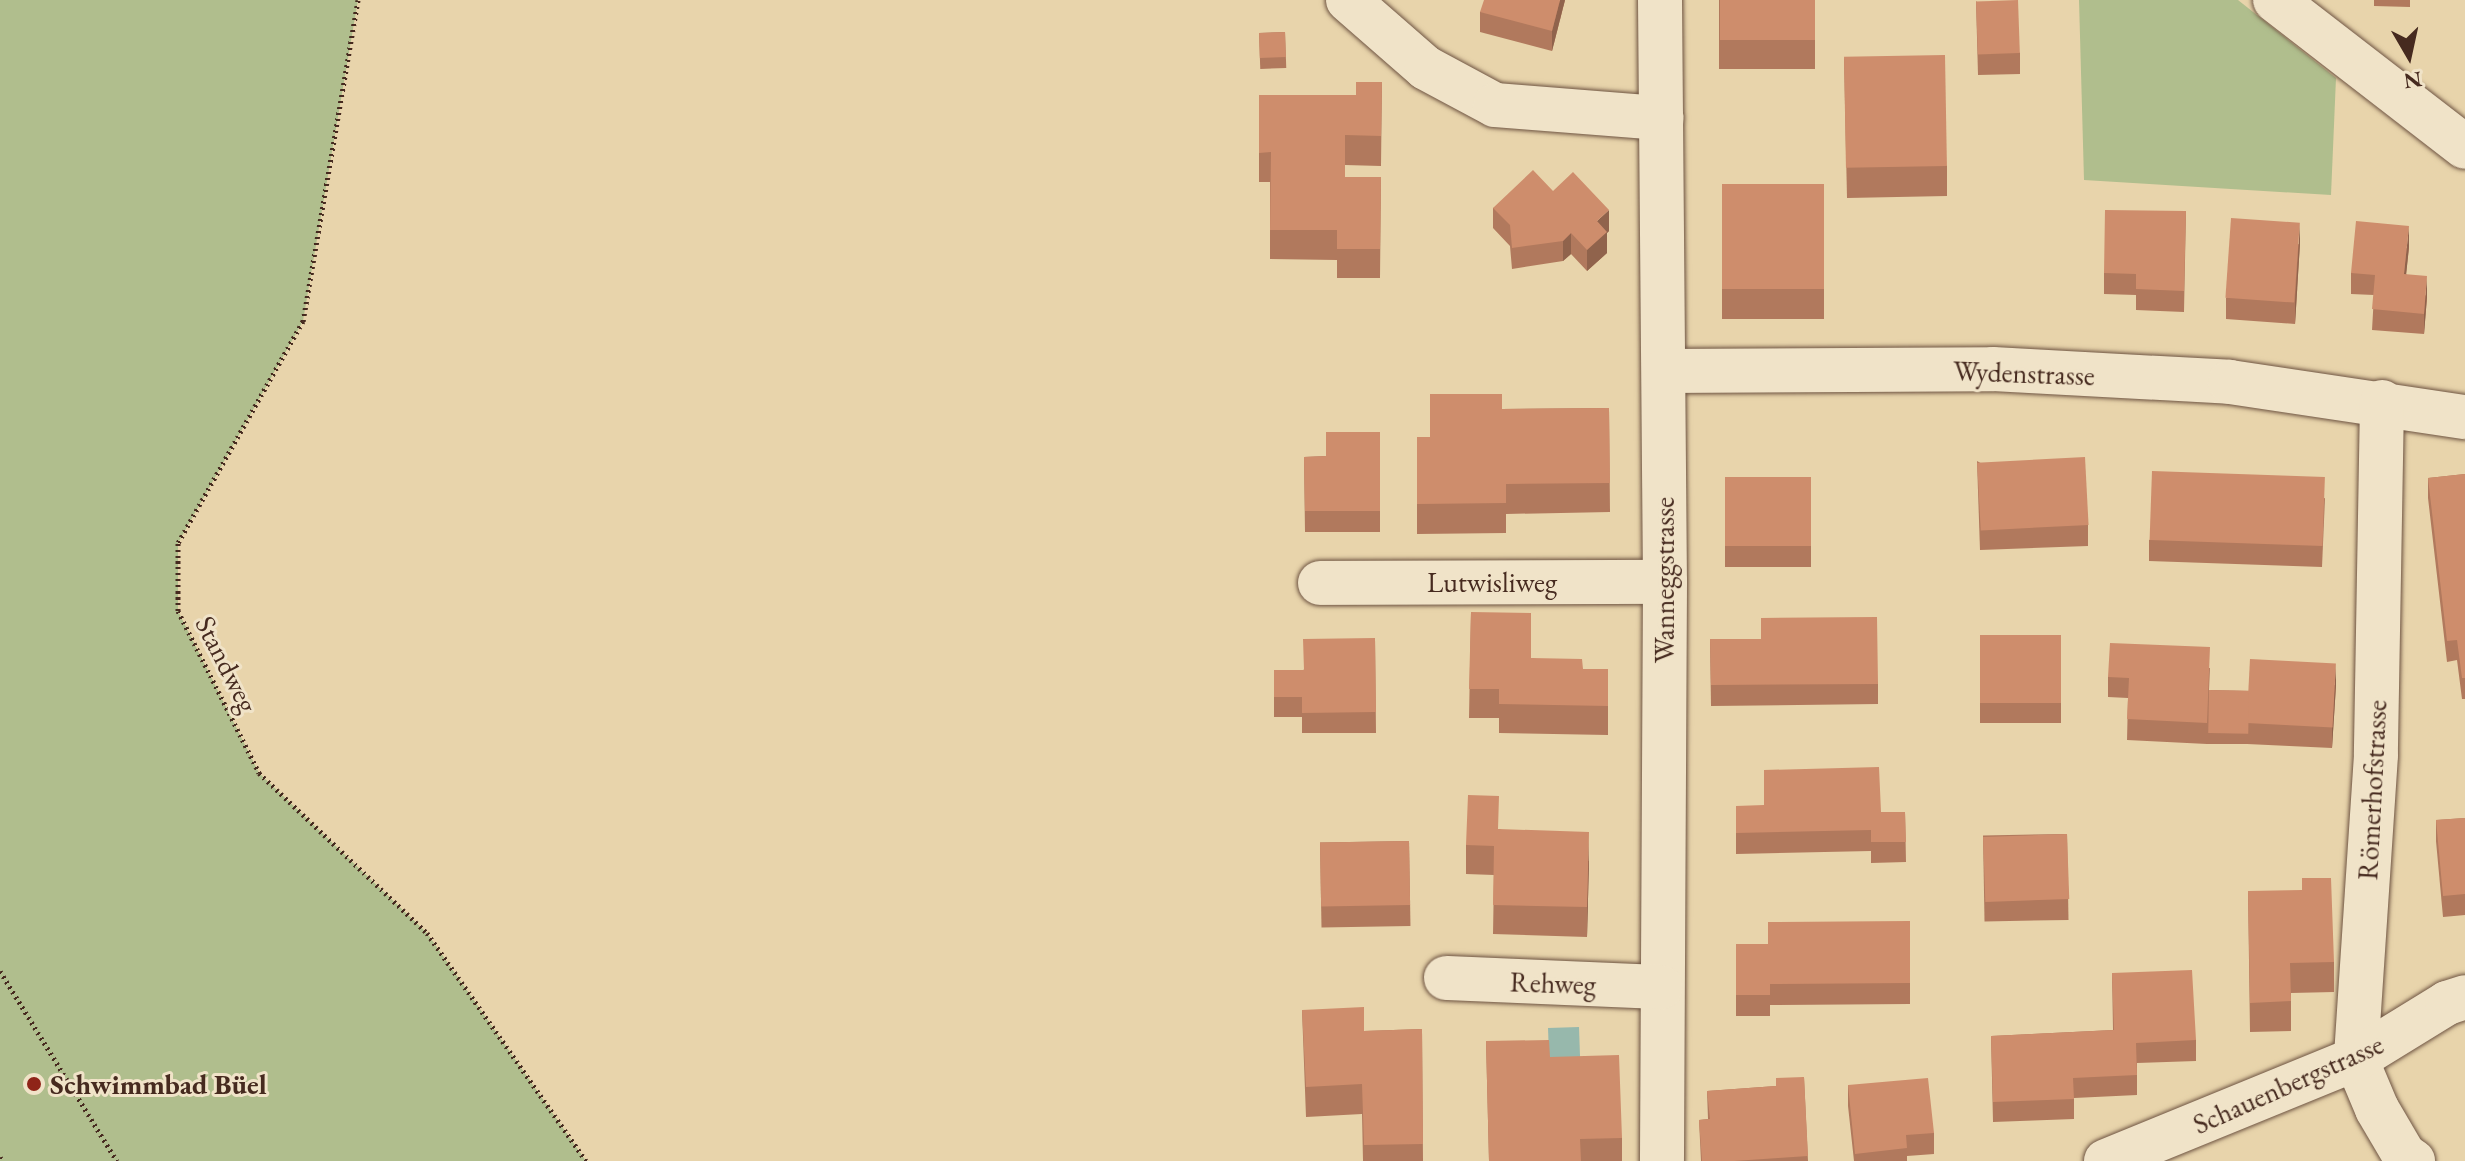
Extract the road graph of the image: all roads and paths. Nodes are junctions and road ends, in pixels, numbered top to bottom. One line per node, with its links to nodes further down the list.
1 (358, 0): 18 (path, Standweg)
2 (1348, 0): 5 (street)
3 (1660, 0): 5 (street, Wanneggstrasse)
4 (2275, 0): 6 (street)
5 (1661, 118): 7 (street, Wanneggstrasse)
6 (2465, 147)
7 (1664, 371): 8 (street, Wydenstrasse); 10 (street, Wanneggstrasse)
8 (2382, 402): 9 (street, Wydenstrasse); 16 (street, Römerhofstrasse)
9 (2465, 417)
10 (1665, 582): 11 (street, Lutwisliweg); 14 (street, Wanneggstrasse)
11 (1320, 583)
12 (0, 971): 17 (path)
13 (1446, 978): 14 (street, Rehweg)
14 (1661, 987): 19 (street, Wanneggstrasse)
15 (2465, 997): 16 (street, Schauenbergstrasse)
16 (2356, 1059): 20 (street, Schauenbergstrasse); 21 (street, Römerhofstrasse)
17 (117, 1161)
18 (586, 1161)
19 (1662, 1161)
20 (2106, 1161)
21 (2413, 1161)

